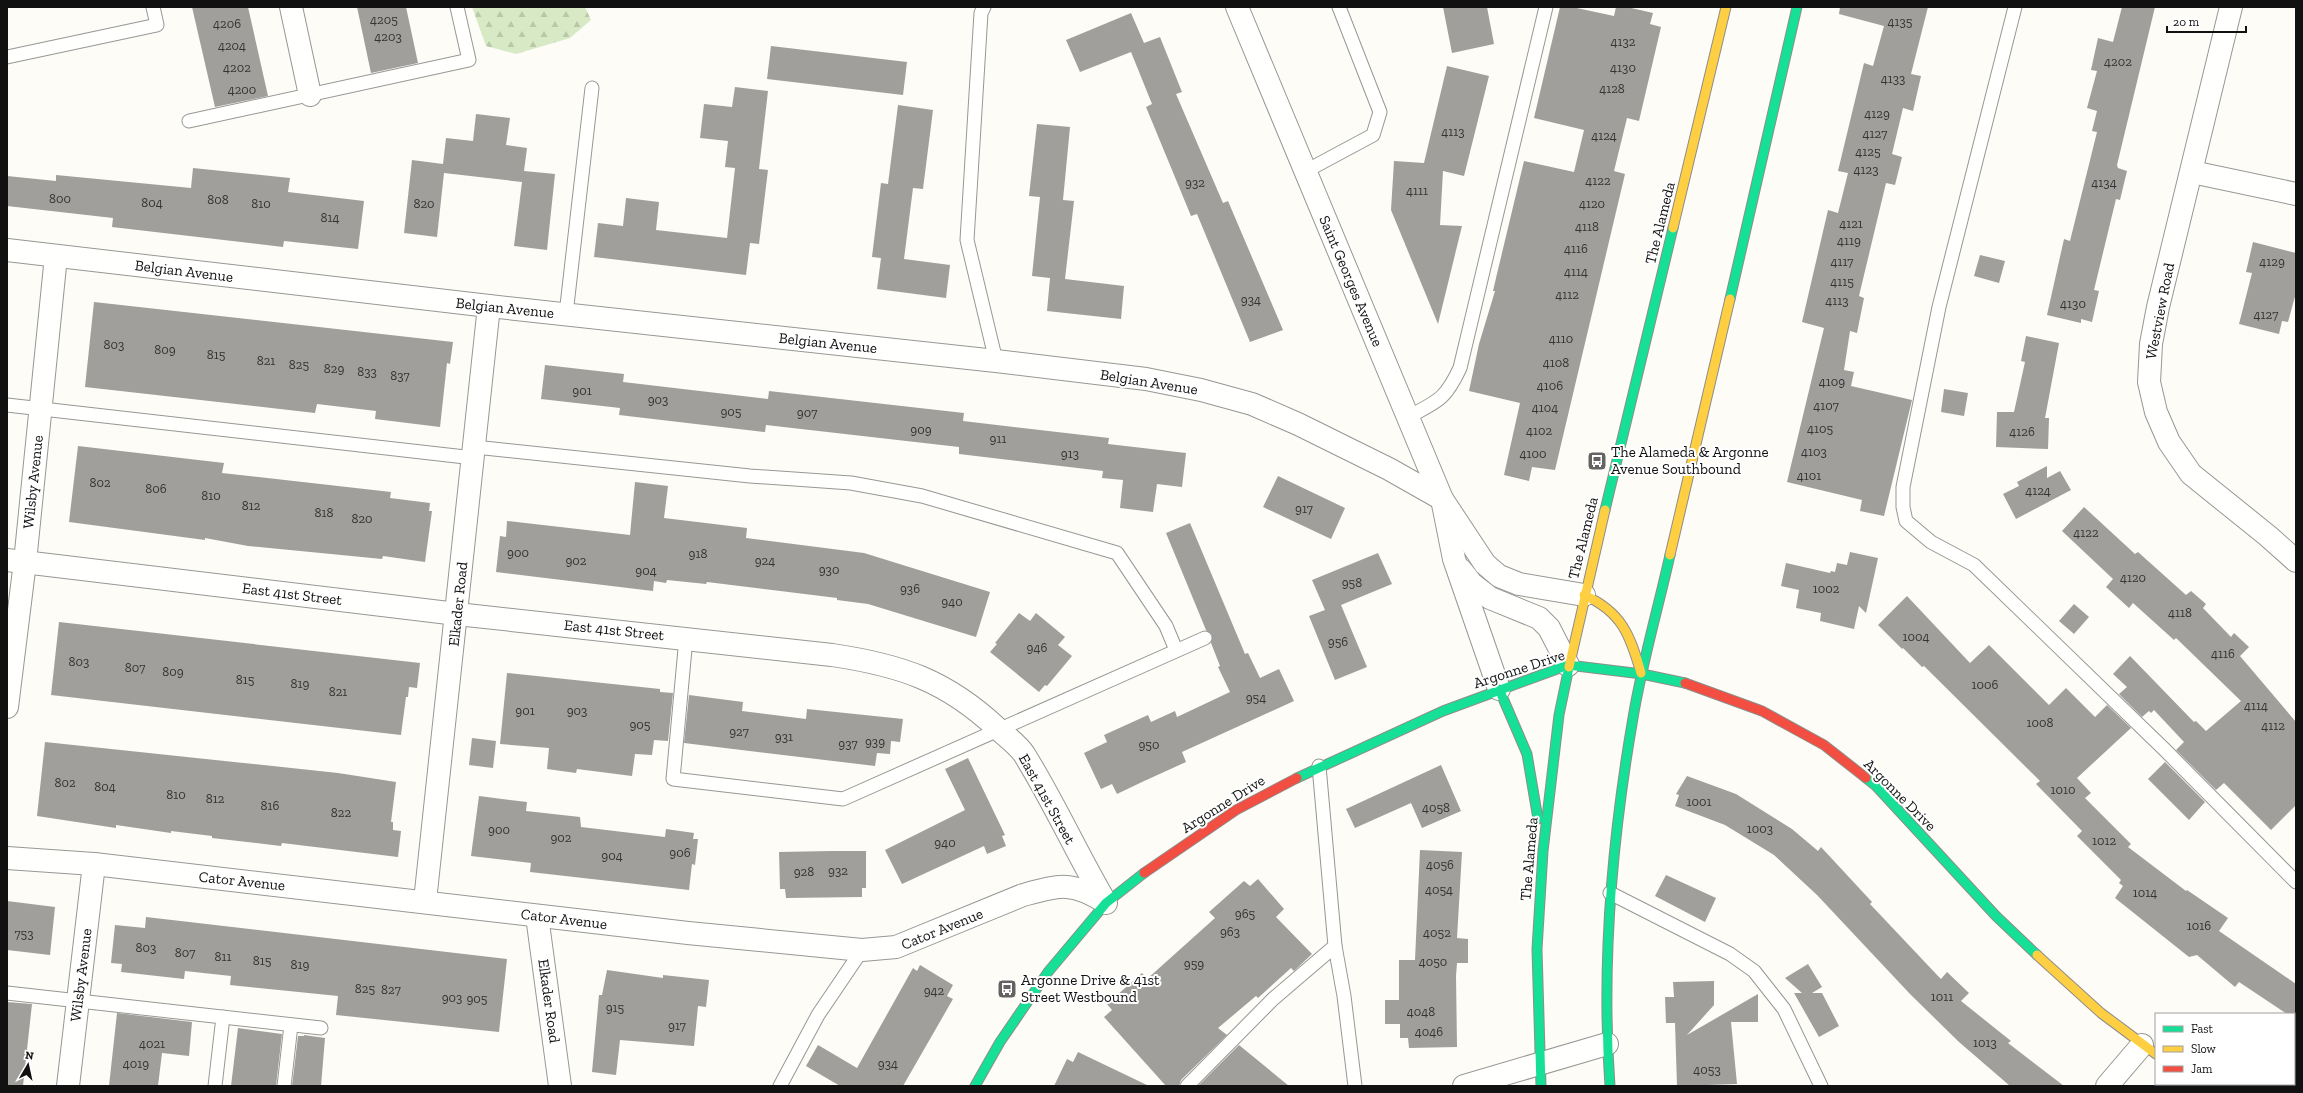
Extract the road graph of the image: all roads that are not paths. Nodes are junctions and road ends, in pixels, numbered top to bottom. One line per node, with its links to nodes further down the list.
1 (153, 7): 12 (lane)
2 (291, 7): 14 (street)
3 (457, 7): 14 (lane)
4 (984, 7): 23 (lane)
5 (1237, 7): 16 (street, Saint Georges Avenue)
6 (1338, 7): 16 (lane)
7 (1546, 7): 26 (lane)
8 (1726, 7): 32 (main road, The Alameda)
9 (1797, 7): 38 (main road)
10 (2015, 7): 46 (lane)
11 (2231, 7): 17 (street, Westview Road)
12 (7, 57)
13 (592, 88): 22 (lane)
14 (310, 95): 15 (lane)
15 (189, 121)
16 (1306, 171): 26 (street, Saint Georges Avenue)
17 (2192, 172): 18 (street); 31 (street, Westview Road)
18 (2296, 194)
19 (7, 250): 20 (street, Belgian Avenue)
20 (56, 256): 21 (street, Belgian Avenue); 25 (street, Wilsby Avenue)
21 (489, 306): 22 (street, Belgian Avenue); 27 (street, Elkader Road)
22 (566, 314): 23 (street, Belgian Avenue)
23 (996, 361): 28 (street, Belgian Avenue)
24 (7, 405): 25 (lane)
25 (41, 408): 27 (lane); 30 (street, Wilsby Avenue)
26 (1408, 417): 28 (street, Saint Georges Avenue)
27 (474, 453): 33 (street, Elkader Road); 36 (lane)
28 (1442, 500): 29 (street, Saint Georges Avenue); 32 (street, Belgian Avenue)
29 (1454, 559): 37 (street, Saint Georges Avenue); 39 (street, Saint Georges Avenue)
30 (16, 561): 33 (street, East 41st Street); 40 (street, Wilsby Avenue)
31 (2296, 561)
32 (1584, 594): 37 (main road, The Alameda); 38 (main road)
33 (457, 614): 34 (street, East 41st Street); 48 (street, Elkader Road)
34 (686, 638): 41 (street, East 41st Street); 41 (lane)
35 (1204, 638): 36 (lane)
36 (1176, 650): 41 (lane)
37 (1568, 664): 38 (main road, Argonne Drive); 39 (main road, Argonne Drive); 43 (main road, The Alameda)
38 (1642, 674): 47 (main road); 59 (main road, Argonne Drive)
39 (1499, 689): 42 (main road, Argonne Drive); 43 (main road)
40 (7, 707)
41 (1000, 731): 49 (street, East 41st Street)
42 (1319, 766): 49 (main road, Argonne Drive); 51 (lane)
43 (1543, 851): 60 (main road, The Alameda)
44 (7, 858): 45 (street, Cator Avenue)
45 (94, 864): 48 (street, Cator Avenue); 54 (street, Wilsby Avenue)
46 (2296, 882)
47 (1610, 893): 58 (main road); 72 (lane)
48 (424, 901): 50 (street, Cator Avenue)
49 (1106, 903): 52 (street, Cator Avenue); 66 (main road, Argonne Drive)
50 (537, 916): 52 (street, Cator Avenue); 64 (street, Elkader Road)
51 (1335, 946): 67 (lane); 68 (lane)
52 (862, 950): 65 (lane)
53 (7, 993): 54 (lane)
54 (78, 1001): 55 (lane); 61 (street, Wilsby Avenue)
55 (223, 1017): 56 (lane); 62 (lane)
56 (291, 1025): 57 (lane); 63 (lane)
57 (321, 1028)
58 (1607, 1044): 60 (street); 71 (main road)
59 (2149, 1050): 73 (street)
60 (1539, 1063): 69 (street); 70 (main road, The Alameda)
61 (68, 1086)
62 (215, 1086)
63 (284, 1086)
64 (560, 1086)
65 (780, 1086)
66 (975, 1086)
67 (1187, 1086)
68 (1355, 1086)
69 (1464, 1086)
70 (1541, 1086)
71 (1610, 1086)
72 (1821, 1086)
73 (2107, 1086)

